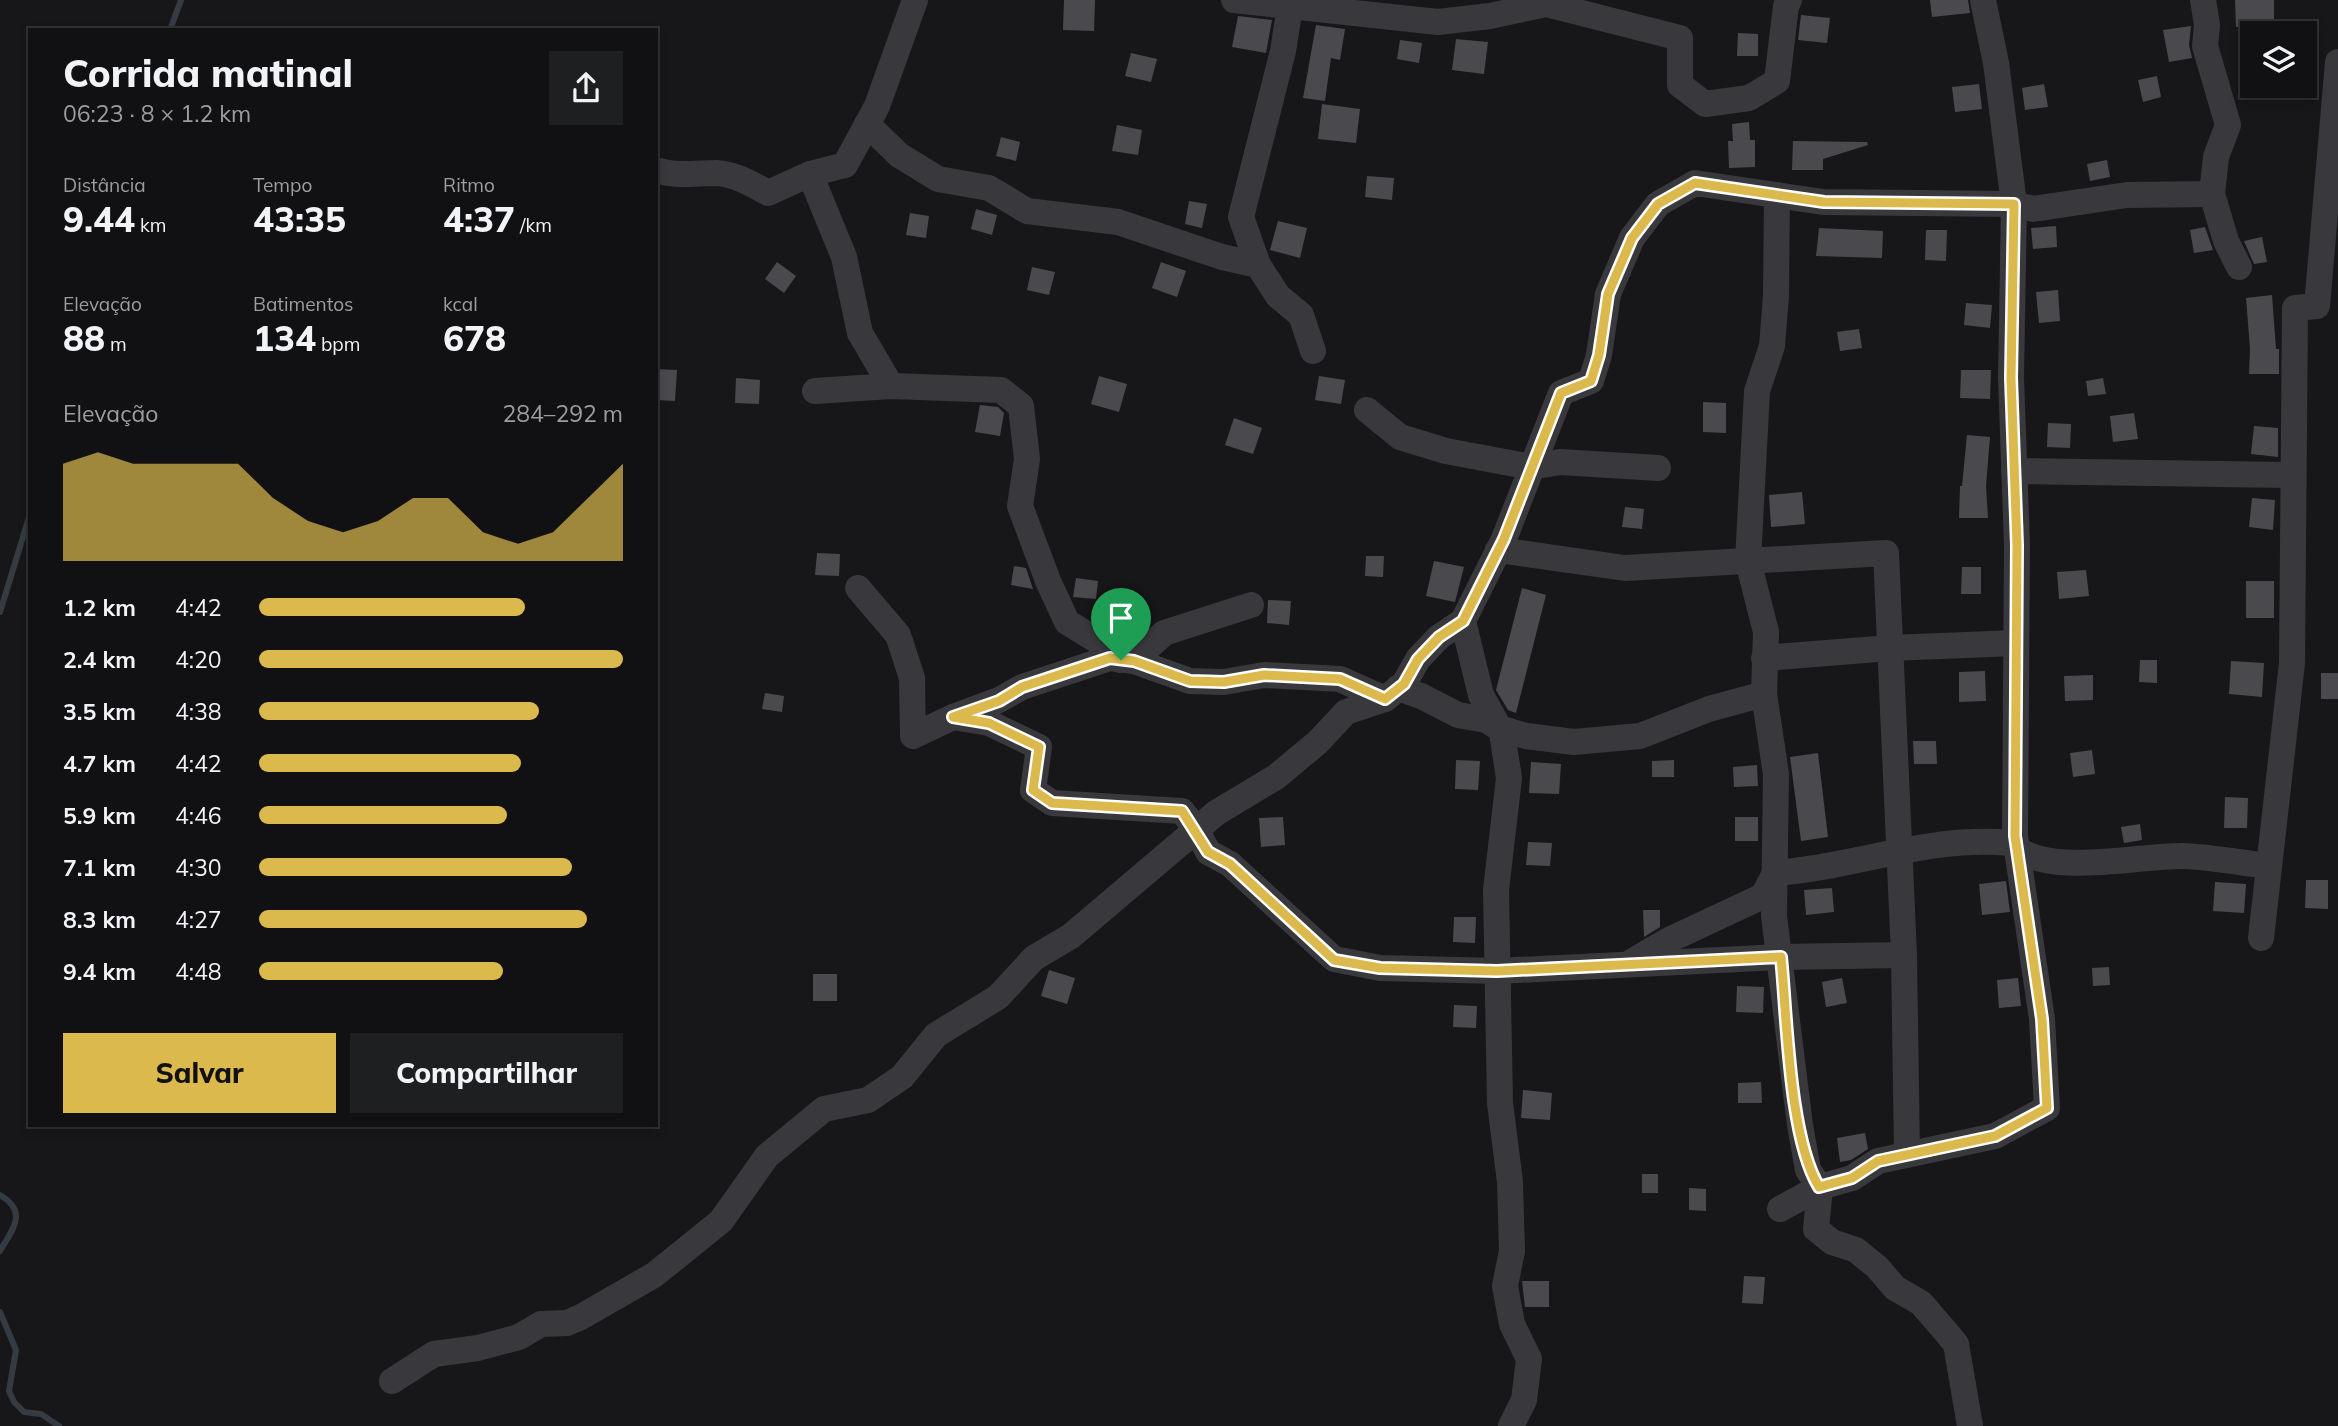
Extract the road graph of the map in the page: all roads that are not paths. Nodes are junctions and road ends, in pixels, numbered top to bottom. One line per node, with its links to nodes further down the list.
1 (915, 0): 8 (street)
2 (1234, 0): 6 (street)
3 (1789, 0): 6 (street)
4 (1983, 0): 15 (street)
5 (2203, 0): 13 (street)
6 (1290, 3): 16 (street)
7 (2338, 62): 18 (street)
8 (867, 124): 9 (street); 10 (street)
9 (854, 148): 10 (street); 12 (street)
10 (899, 155): 16 (street)
11 (658, 171): 12 (street)
12 (810, 174): 20 (street)
13 (2211, 194): 15 (street); 17 (street)
14 (1777, 195): 15 (street); 23 (street); 28 (street)
15 (2014, 204): 25 (street)
16 (1258, 265): 19 (street)
17 (2239, 267)
18 (2328, 305): 26 (street)
19 (1313, 351)
20 (891, 386): 21 (street); 35 (street)
21 (815, 391)
22 (1367, 410): 23 (street)
23 (1531, 467): 24 (street); 27 (street)
24 (1658, 468)
25 (2014, 471): 26 (street); 32 (street)
26 (2292, 475): 43 (street)
27 (1498, 550): 28 (street); 31 (street)
28 (1748, 561): 33 (street); 34 (street)
29 (858, 588): 38 (street)
30 (1251, 605): 35 (street)
31 (1463, 621): 36 (street); 39 (street)
32 (2016, 643): 33 (street); 41 (street)
33 (1890, 648): 34 (street); 42 (street)
34 (1764, 658): 37 (street)
35 (1121, 660): 36 (street); 38 (street)
36 (1392, 693): 39 (street); 40 (street)
37 (1764, 694): 39 (street); 44 (street)
38 (953, 717): 40 (street)
39 (1499, 728): 49 (street)
40 (1197, 830): 49 (street); 53 (street)
41 (2017, 850): 42 (street); 43 (street); 50 (street)
42 (1899, 852): 44 (street); 46 (street)
43 (2269, 866): 45 (street)
44 (1775, 873): 47 (street); 48 (street)
45 (2261, 938)
46 (1904, 955): 47 (street); 50 (street)
47 (1781, 957): 48 (street); 51 (street)
48 (1629, 964): 49 (street)
49 (1497, 971): 54 (street)
50 (1907, 1153): 51 (street)
51 (1819, 1187): 52 (street); 55 (street)
52 (1780, 1209)
53 (392, 1381)
54 (1511, 1426)
55 (1970, 1426)

